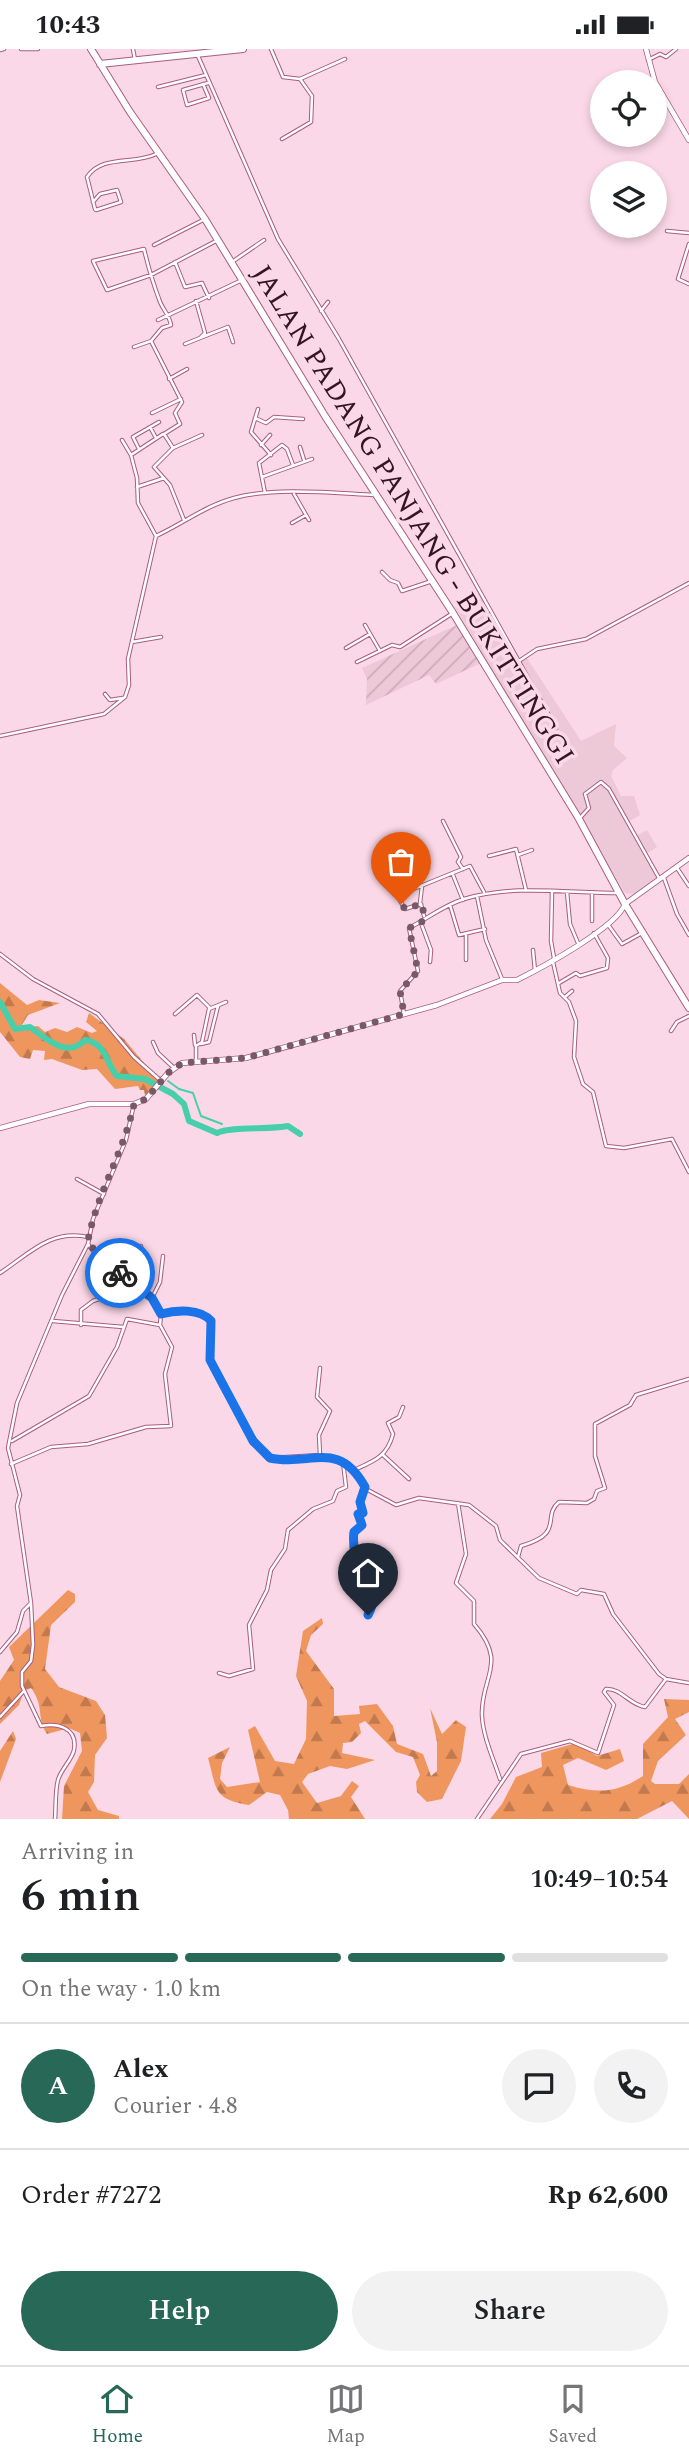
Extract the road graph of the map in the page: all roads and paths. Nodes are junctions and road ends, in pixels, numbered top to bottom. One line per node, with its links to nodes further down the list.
1 (21, 49): 2 (street)
2 (38, 49)
3 (91, 49): 14 (highway, JALAN PADANG PANJANG - BUKITTINGGI)
4 (133, 49): 12 (street)
5 (243, 49): 10 (highway)
6 (271, 49): 16 (street)
7 (646, 49): 13 (main road)
8 (676, 49): 13 (street)
9 (187, 52): 10 (highway); 12 (highway)
10 (197, 54): 15 (street)
11 (345, 59): 16 (street)
12 (135, 60): 14 (highway)
13 (648, 60): 21 (main road)
14 (100, 64): 22 (highway, JALAN PADANG PANJANG - BUKITTINGGI)
15 (206, 75): 17 (street); 19 (street)
16 (300, 79): 20 (street)
17 (209, 82): 18 (street); 39 (street)
18 (204, 85): 18 (street)
19 (159, 87)
20 (282, 139)
21 (689, 141)
22 (161, 152): 23 (street); 24 (highway, JALAN PADANG PANJANG - BUKITTINGGI)
23 (93, 202): 23 (street)
24 (205, 219): 27 (highway, JALAN PADANG PANJANG - BUKITTINGGI); 30 (street)
25 (667, 231): 26 (street)
26 (689, 233)
27 (217, 240): 31 (street); 32 (highway, JALAN PADANG PANJANG - BUKITTINGGI)
28 (264, 240): 32 (street)
29 (689, 244): 35 (street)
30 (154, 245)
31 (174, 262): 33 (street); 36 (street)
32 (232, 262): 34 (highway, JALAN PADANG PANJANG - BUKITTINGGI)
33 (151, 275): 33 (street); 40 (street)
34 (242, 280): 36 (street); 75 (highway, JALAN PADANG PANJANG - BUKITTINGGI)
35 (689, 283)
36 (209, 298): 37 (street)
37 (196, 301): 40 (street); 42 (street)
38 (328, 302): 39 (street)
39 (321, 311): 91 (street)
40 (168, 314): 41 (street); 43 (street)
41 (158, 320)
42 (200, 338): 44 (street); 45 (street)
43 (151, 341): 46 (street); 48 (street)
44 (233, 342)
45 (185, 344)
46 (134, 347)
47 (187, 369): 48 (street)
48 (169, 379): 49 (street)
49 (181, 399): 51 (street); 56 (street)
50 (258, 409): 52 (street)
51 (152, 413)
52 (255, 418): 53 (street); 61 (street)
53 (303, 419)
54 (159, 422): 55 (street)
55 (150, 427): 59 (street); 64 (street)
56 (164, 434): 59 (street); 63 (street)
57 (270, 435): 61 (street)
58 (202, 436): 63 (street)
59 (156, 438): 64 (street)
60 (122, 440): 65 (street)
61 (261, 445): 66 (street)
62 (300, 447): 68 (street)
63 (173, 448): 71 (street)
64 (139, 449): 65 (street)
65 (131, 455): 72 (street)
66 (271, 455): 69 (street); 70 (street)
67 (312, 459): 68 (street)
68 (304, 461): 69 (street)
69 (293, 465): 70 (street)
70 (262, 477): 73 (street)
71 (164, 478): 72 (street); 77 (street)
72 (137, 487): 80 (street)
73 (265, 493): 74 (street); 77 (street)
74 (294, 494): 75 (street); 76 (street)
75 (376, 495): 82 (highway, JALAN PADANG PANJANG - BUKITTINGGI)
76 (306, 515): 78 (street); 79 (street)
77 (184, 520): 80 (street)
78 (309, 520)
79 (292, 523)
80 (156, 536): 88 (street)
81 (382, 572): 82 (street)
82 (432, 581): 84 (highway, JALAN PADANG PANJANG - BUKITTINGGI)
83 (689, 583): 91 (street)
84 (453, 613): 90 (street); 97 (highway, JALAN PADANG PANJANG - BUKITTINGGI)
85 (365, 625): 86 (street)
86 (370, 634): 89 (street); 90 (street)
87 (161, 637): 88 (street)
88 (132, 642): 94 (street)
89 (346, 648)
90 (380, 651): 92 (street)
91 (519, 661): 95 (street)
92 (357, 662)
93 (105, 694): 94 (street)
94 (125, 697): 96 (street)
95 (556, 728)
96 (0, 736)
97 (579, 819): 106 (street); 114 (highway, JALAN PADANG PANJANG - BUKITTINGGI)
98 (443, 821): 103 (street)
99 (532, 850): 100 (street)
100 (518, 855): 101 (street); 110 (street)
101 (489, 856)
102 (689, 858): 104 (main road)
103 (461, 865): 105 (street); 115 (street)
104 (677, 868): 106 (main road); 108 (street)
105 (453, 875): 107 (street); 118 (street)
106 (662, 879): 120 (main road); 130 (street)
107 (422, 886): 109 (street); 119 (street)
108 (689, 886)
109 (411, 890)
110 (526, 890): 111 (street); 115 (street)
111 (552, 892): 112 (street); 134 (street)
112 (567, 892): 113 (street); 131 (street)
113 (592, 892): 114 (street); 123 (street)
114 (621, 893): 120 (highway, JALAN PADANG PANJANG - BUKITTINGGI)
115 (485, 894): 116 (street)
116 (477, 896): 118 (street); 126 (street)
117 (399, 899): 119 (street)
118 (463, 899): 121 (street)
119 (420, 903): 122 (street)
120 (625, 904): 125 (main road); 128 (highway, JALAN PADANG PANJANG - BUKITTINGGI)
121 (450, 905): 122 (street); 129 (street)
122 (425, 916): 124 (street)
123 (592, 921)
124 (421, 923): 136 (street); 147 (street)
125 (607, 924): 127 (main road); 128 (street)
126 (485, 929): 129 (street); 138 (street)
127 (594, 933): 131 (main road); 139 (street)
128 (642, 933): 145 (highway, JALAN PADANG PANJANG - BUKITTINGGI)
129 (466, 934): 135 (street)
130 (689, 935)
131 (578, 943): 134 (main road)
132 (533, 950): 137 (street)
133 (0, 954): 156 (street)
134 (553, 959): 137 (main road); 139 (street)
135 (466, 960)
136 (430, 962)
137 (535, 971): 138 (main road)
138 (502, 981): 147 (main road)
139 (559, 983): 141 (street)
140 (572, 991): 141 (street)
141 (565, 997): 159 (street)
142 (226, 1002): 143 (street)
143 (219, 1005): 144 (street); 152 (street)
144 (210, 1008): 146 (street); 152 (street)
145 (689, 1008)
146 (175, 1014)
147 (404, 1014): 154 (main road)
148 (689, 1016): 149 (street)
149 (671, 1031)
150 (194, 1035): 153 (street)
151 (153, 1042): 155 (street)
152 (201, 1044): 153 (street)
153 (196, 1046): 154 (street)
154 (196, 1061): 155 (main road)
155 (174, 1068): 156 (main road)
156 (162, 1082): 157 (main road)
157 (134, 1104): 158 (main road); 161 (street)
158 (0, 1128)
159 (689, 1172)
160 (77, 1179): 161 (street)
161 (104, 1194): 162 (street)
162 (88, 1237): 163 (street); 166 (street)
163 (88, 1244): 167 (street); 171 (street)
164 (141, 1246): 167 (street)
165 (163, 1256): 169 (street)
166 (0, 1273)
167 (135, 1283): 169 (street)
168 (106, 1297): 172 (street)
169 (152, 1298): 170 (street)
170 (161, 1314): 173 (street); 179 (street)
171 (53, 1321): 172 (street); 178 (street)
172 (81, 1325): 174 (street)
173 (160, 1325): 174 (street); 182 (street)
174 (123, 1327): 178 (street)
175 (320, 1368): 179 (street)
176 (689, 1379): 187 (street)
177 (403, 1407): 180 (street)
178 (12, 1441): 182 (street)
179 (320, 1455): 181 (street)
180 (383, 1455): 183 (street); 184 (street)
181 (343, 1462): 183 (street); 191 (street)
182 (11, 1464): 188 (street)
183 (354, 1470): 185 (street)
184 (409, 1479)
185 (365, 1487): 186 (street); 189 (street)
186 (458, 1503): 187 (street); 196 (street)
187 (518, 1557): 192 (street)
188 (31, 1603): 190 (street); 194 (street)
189 (368, 1615)
190 (0, 1652)
191 (219, 1673)
192 (666, 1679): 193 (street); 196 (street)
193 (689, 1683)
194 (24, 1691): 195 (street); 197 (street)
195 (0, 1717)
196 (500, 1781): 198 (street)
197 (55, 1819)
198 (477, 1819)

